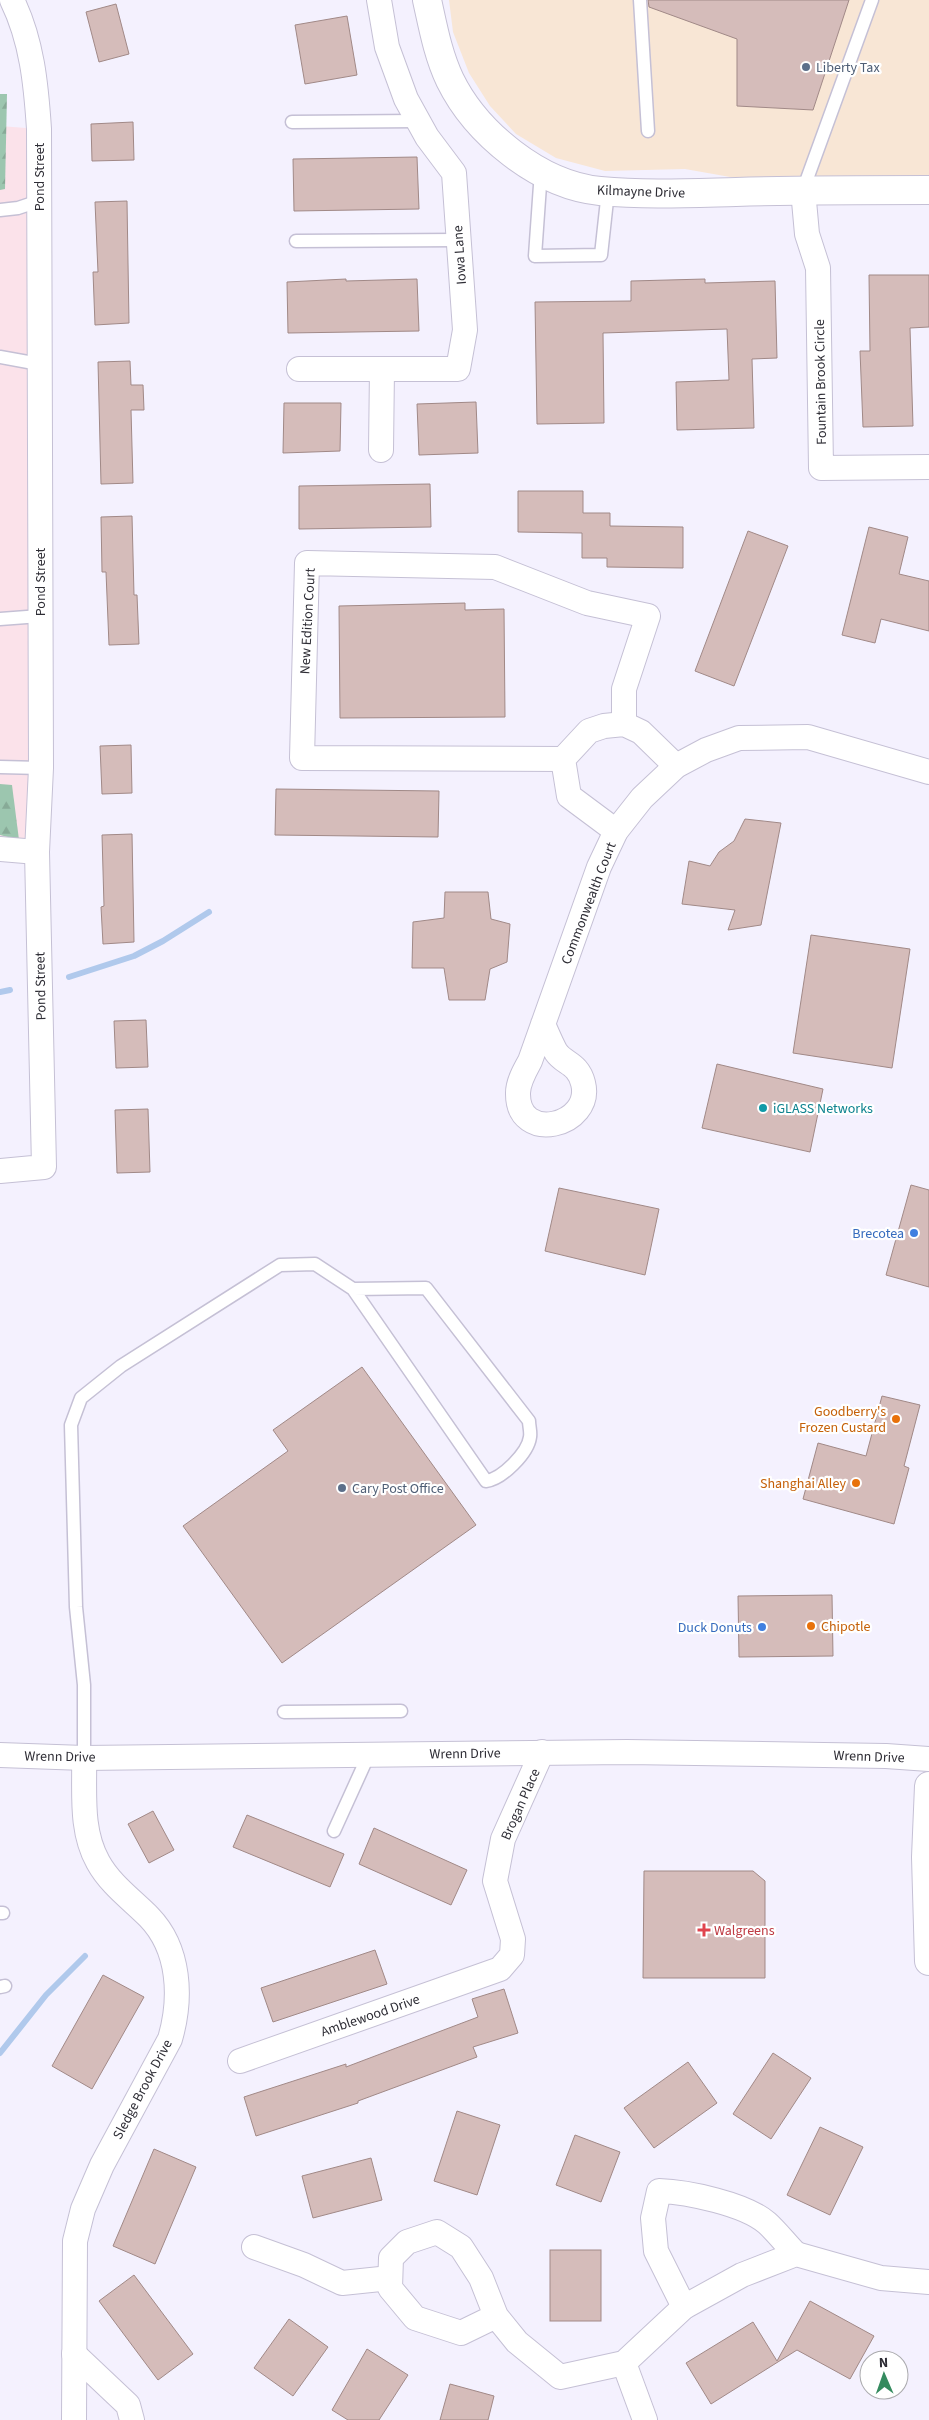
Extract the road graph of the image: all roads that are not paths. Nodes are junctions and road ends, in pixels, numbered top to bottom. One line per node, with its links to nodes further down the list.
1 (12, 0): 13 (street, Pond Street)
2 (379, 0): 6 (street, Iowa Lane)
3 (428, 0): 9 (street, Kilmayne Drive)
4 (640, 0): 8 (lane)
5 (872, 0): 10 (lane)
6 (418, 121): 7 (lane); 15 (street, Iowa Lane)
7 (292, 122)
8 (648, 131)
9 (541, 171): 12 (street, Kilmayne Drive); 12 (lane)
10 (803, 190): 11 (street, Kilmayne Drive); 12 (street, Kilmayne Drive); 22 (street, Fountain Brook Circle)
11 (929, 190)
12 (608, 191)
13 (39, 201): 14 (lane); 18 (street, Pond Street)
14 (0, 210)
15 (458, 240): 16 (lane); 20 (street, Iowa Lane)
16 (296, 241)
17 (0, 357): 18 (lane)
18 (39, 364): 23 (street, Pond Street)
19 (299, 369): 20 (street, Iowa Lane)
20 (382, 369): 21 (street)
21 (382, 450)
22 (929, 467)
23 (40, 616): 24 (lane); 29 (street, Pond Street)
24 (0, 619)
25 (624, 724): 26 (street); 26 (street, New Edition Court); 27 (street)
26 (563, 758): 31 (street)
27 (676, 766): 30 (street, Commonwealth Court); 31 (street, Commonwealth Court)
28 (0, 768): 29 (lane)
29 (41, 768): 33 (street, Pond Street)
30 (929, 772)
31 (616, 832): 34 (street, Commonwealth Court)
32 (0, 848): 33 (street)
33 (37, 852): 35 (street, Pond Street)
34 (543, 1024)
35 (0, 1171)
36 (353, 1289): 36 (lane); 42 (lane)
37 (401, 1711): 38 (lane)
38 (284, 1712)
39 (542, 1752): 40 (street, Wrenn Drive); 43 (street, Wrenn Drive); 47 (street, Brogan Place)
40 (369, 1754): 42 (street, Wrenn Drive); 45 (lane)
41 (0, 1755): 42 (street, Wrenn Drive)
42 (84, 1758): 55 (street, Sledge Brook Drive)
43 (929, 1759)
44 (929, 1786): 46 (street)
45 (334, 1831)
46 (929, 1961)
47 (500, 1969): 48 (street, Amblewood Drive)
48 (240, 2061)
49 (254, 2247): 51 (street)
50 (796, 2254): 52 (street); 53 (street); 53 (street)
51 (390, 2278): 54 (street); 54 (street)
52 (929, 2282)
53 (684, 2306): 56 (street)
54 (496, 2316): 56 (street)
55 (74, 2354): 57 (street, Sledge Brook Drive); 58 (street)
56 (624, 2363): 59 (street)
57 (74, 2420)
58 (132, 2420)
59 (645, 2420)

